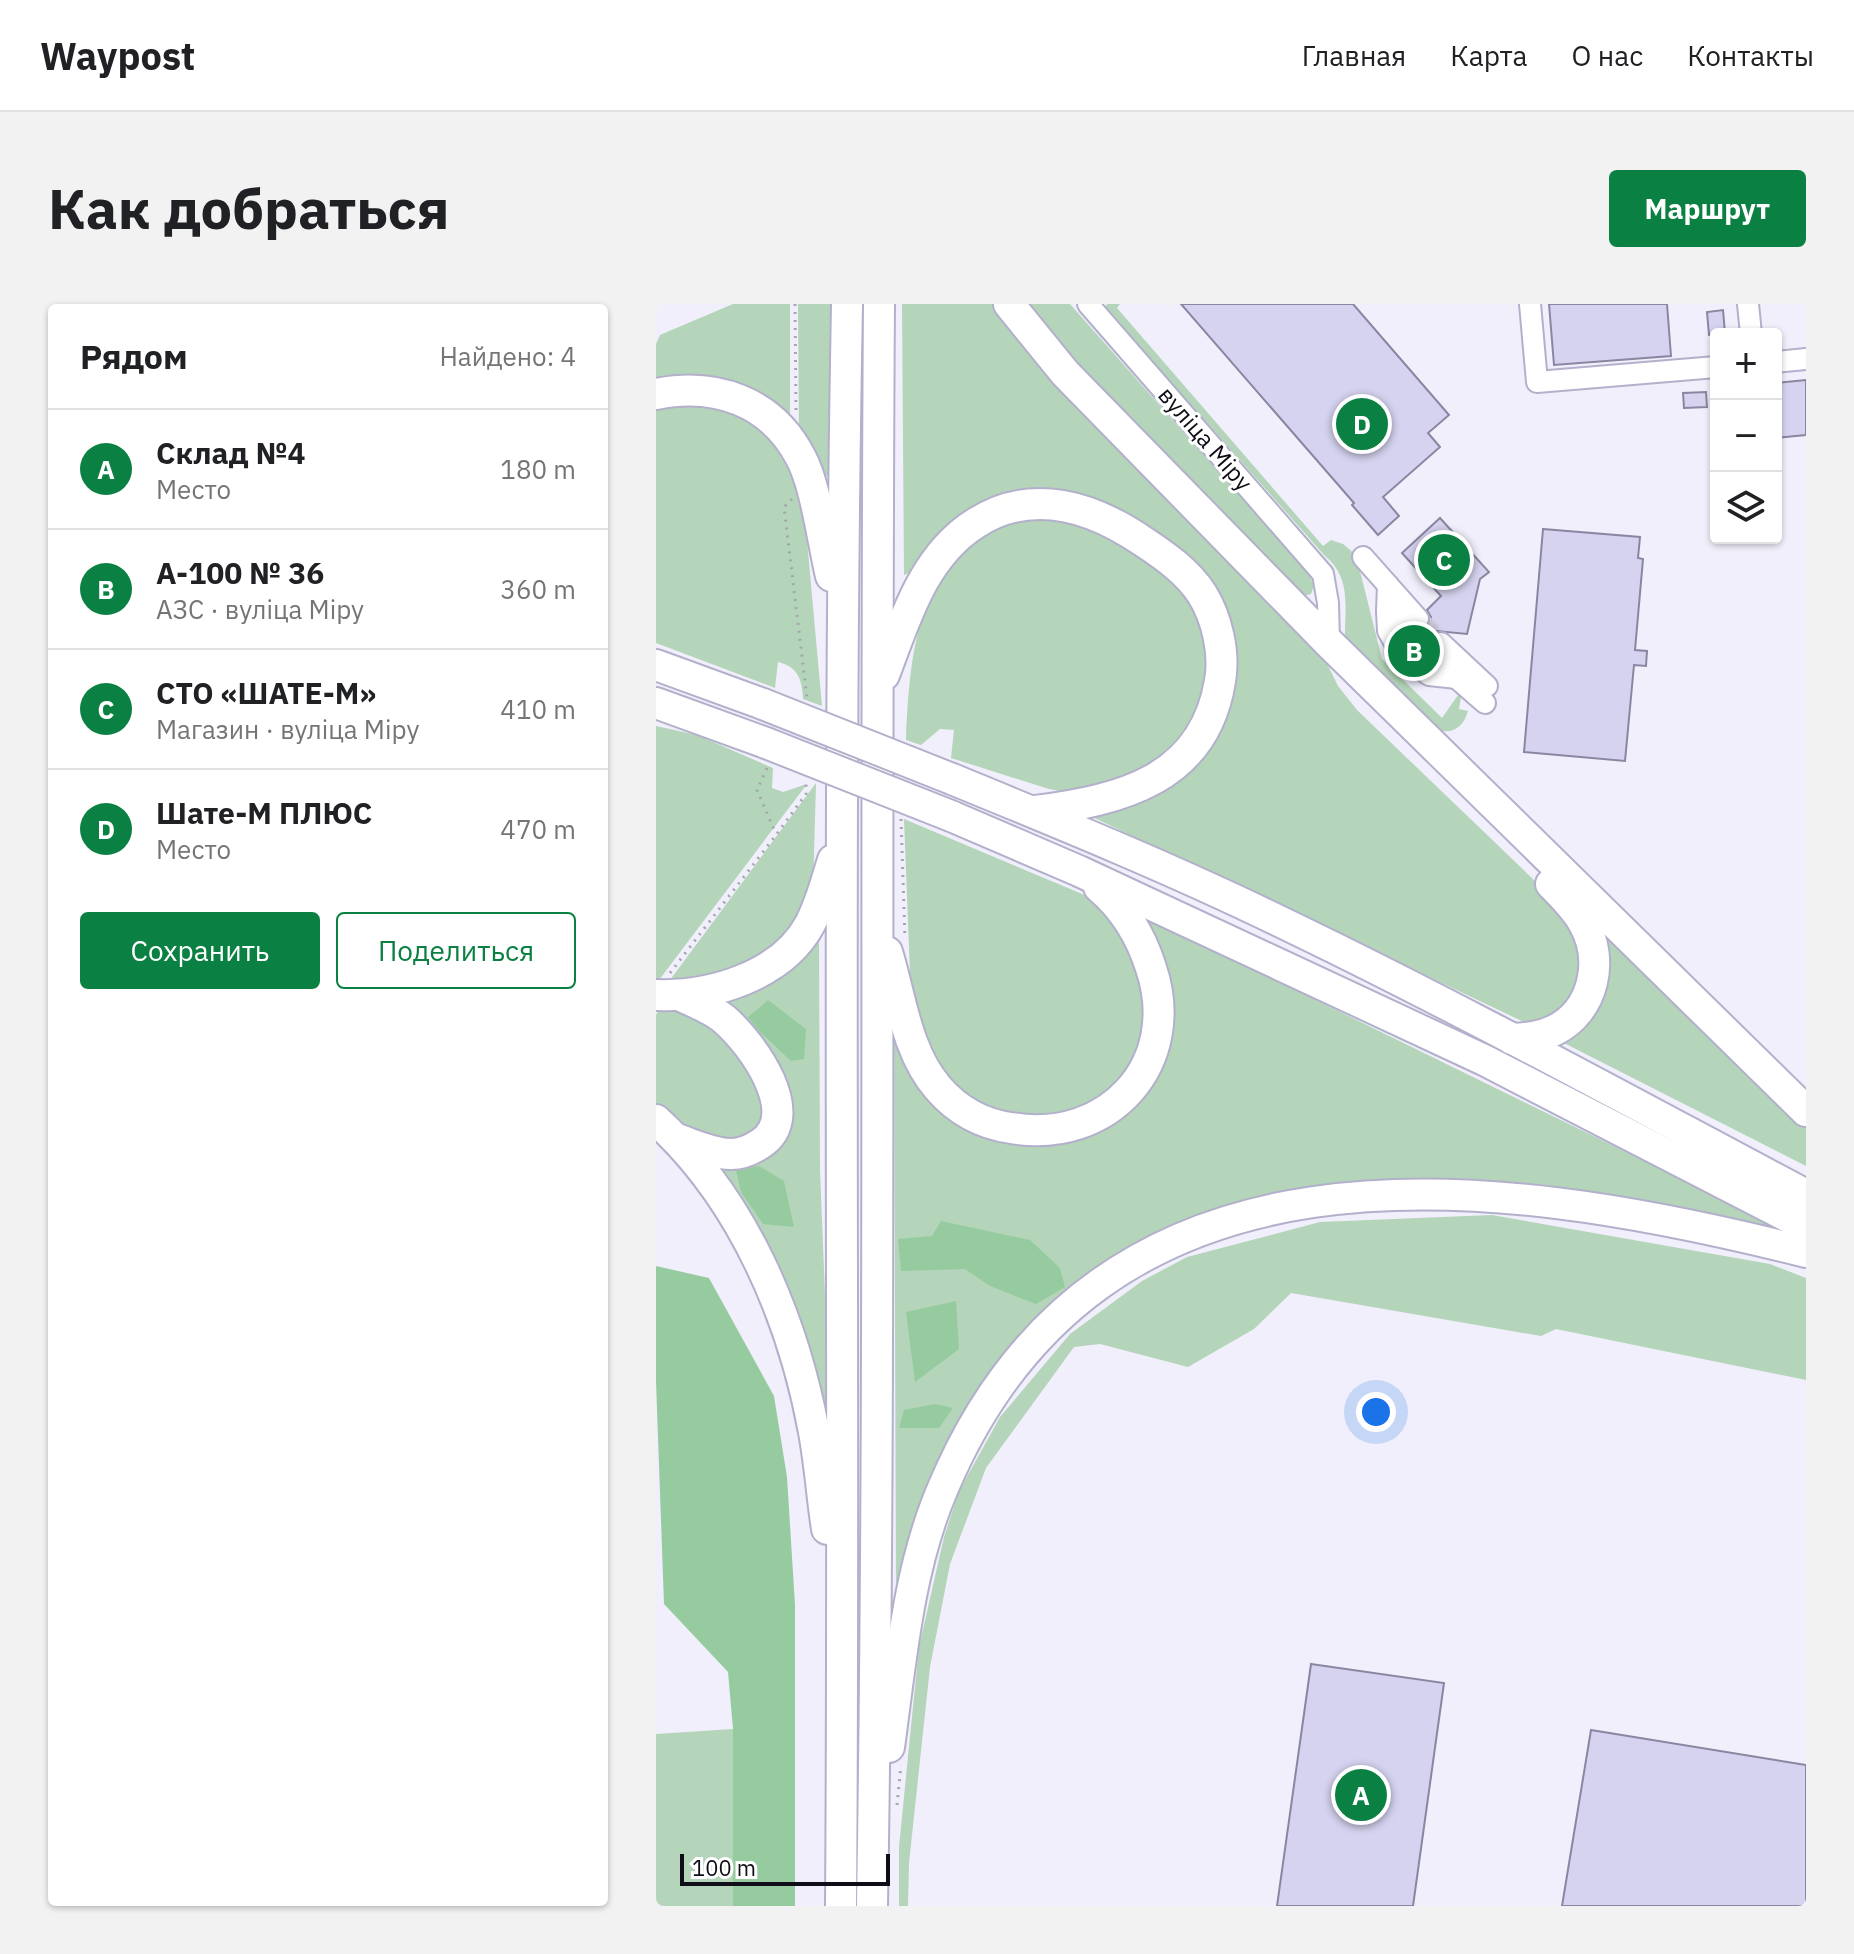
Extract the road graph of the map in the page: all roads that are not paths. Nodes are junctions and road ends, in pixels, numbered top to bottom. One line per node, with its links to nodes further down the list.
1 (847, 304): 14 (highway)
2 (879, 304): 20 (highway)
3 (1009, 304): 15 (highway)
4 (1088, 304): 15 (street, вуліца Міру)
5 (1530, 304): 10 (street)
6 (1748, 304): 7 (street)
7 (1750, 328)
8 (1806, 359): 9 (street)
9 (1782, 361)
10 (1710, 368)
11 (656, 394): 14 (highway)
12 (1363, 557): 13 (street)
13 (1388, 585): 13 (street)
14 (841, 620): 23 (highway)
15 (1329, 643): 27 (highway); 28 (highway)
16 (656, 659): 18 (highway)
17 (656, 665): 18 (highway)
18 (688, 676): 22 (highway, bridge)
19 (1486, 694): 19 (street)
20 (876, 696): 22 (highway); 25 (highway)
21 (664, 709): 24 (highway, bridge)
22 (1034, 812): 27 (highway)
23 (843, 830): 26 (highway); 33 (highway)
24 (1079, 871): 25 (highway); 31 (highway)
25 (877, 921): 34 (highway)
26 (666, 995): 29 (highway)
27 (1512, 1039): 30 (highway)
28 (1806, 1111)
29 (667, 1129): 33 (highway)
30 (1806, 1195)
31 (1806, 1226)
32 (1806, 1252): 34 (highway)
33 (843, 1655): 35 (highway)
34 (873, 1856): 36 (highway)
35 (841, 1906)
36 (872, 1906)

